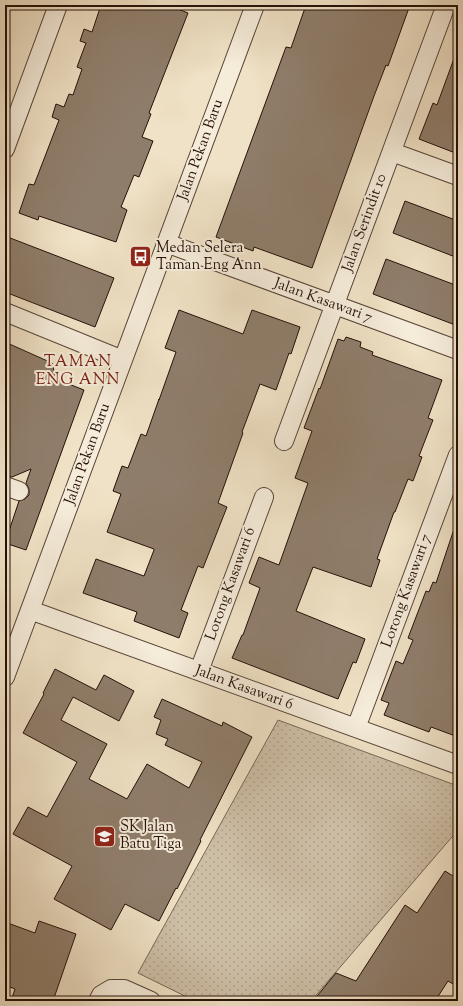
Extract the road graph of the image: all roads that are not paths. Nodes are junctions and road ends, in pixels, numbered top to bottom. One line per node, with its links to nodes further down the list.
1 (58, 5): 4 (street)
2 (255, 5): 8 (street, Jalan Pekan Baru)
3 (446, 5): 6 (street, Jalan Serindit 10)
4 (8, 131): 5 (street)
5 (5, 149)
6 (392, 152): 7 (street); 9 (street, Jalan Serindit 10)
7 (458, 176)
8 (166, 243): 9 (street, Jalan Kasawari 7); 12 (street, Jalan Pekan Baru)
9 (335, 305): 11 (street, Jalan Kasawari 7); 13 (street, Jalan Serindit 10)
10 (5, 312): 12 (street)
11 (458, 350)
12 (123, 360): 16 (street, Jalan Pekan Baru)
13 (284, 441)
14 (458, 454): 19 (street, Lorong Kasawari 7)
15 (264, 497): 17 (street, Lorong Kasawari 6)
16 (30, 610): 17 (street, Jalan Kasawari 6); 18 (street, Jalan Pekan Baru)
17 (199, 671): 19 (street, Jalan Kasawari 6)
18 (5, 677)
19 (356, 728): 20 (street, Jalan Kasawari 6)
20 (458, 765)
21 (98, 1001): 22 (street)
22 (151, 1001)

